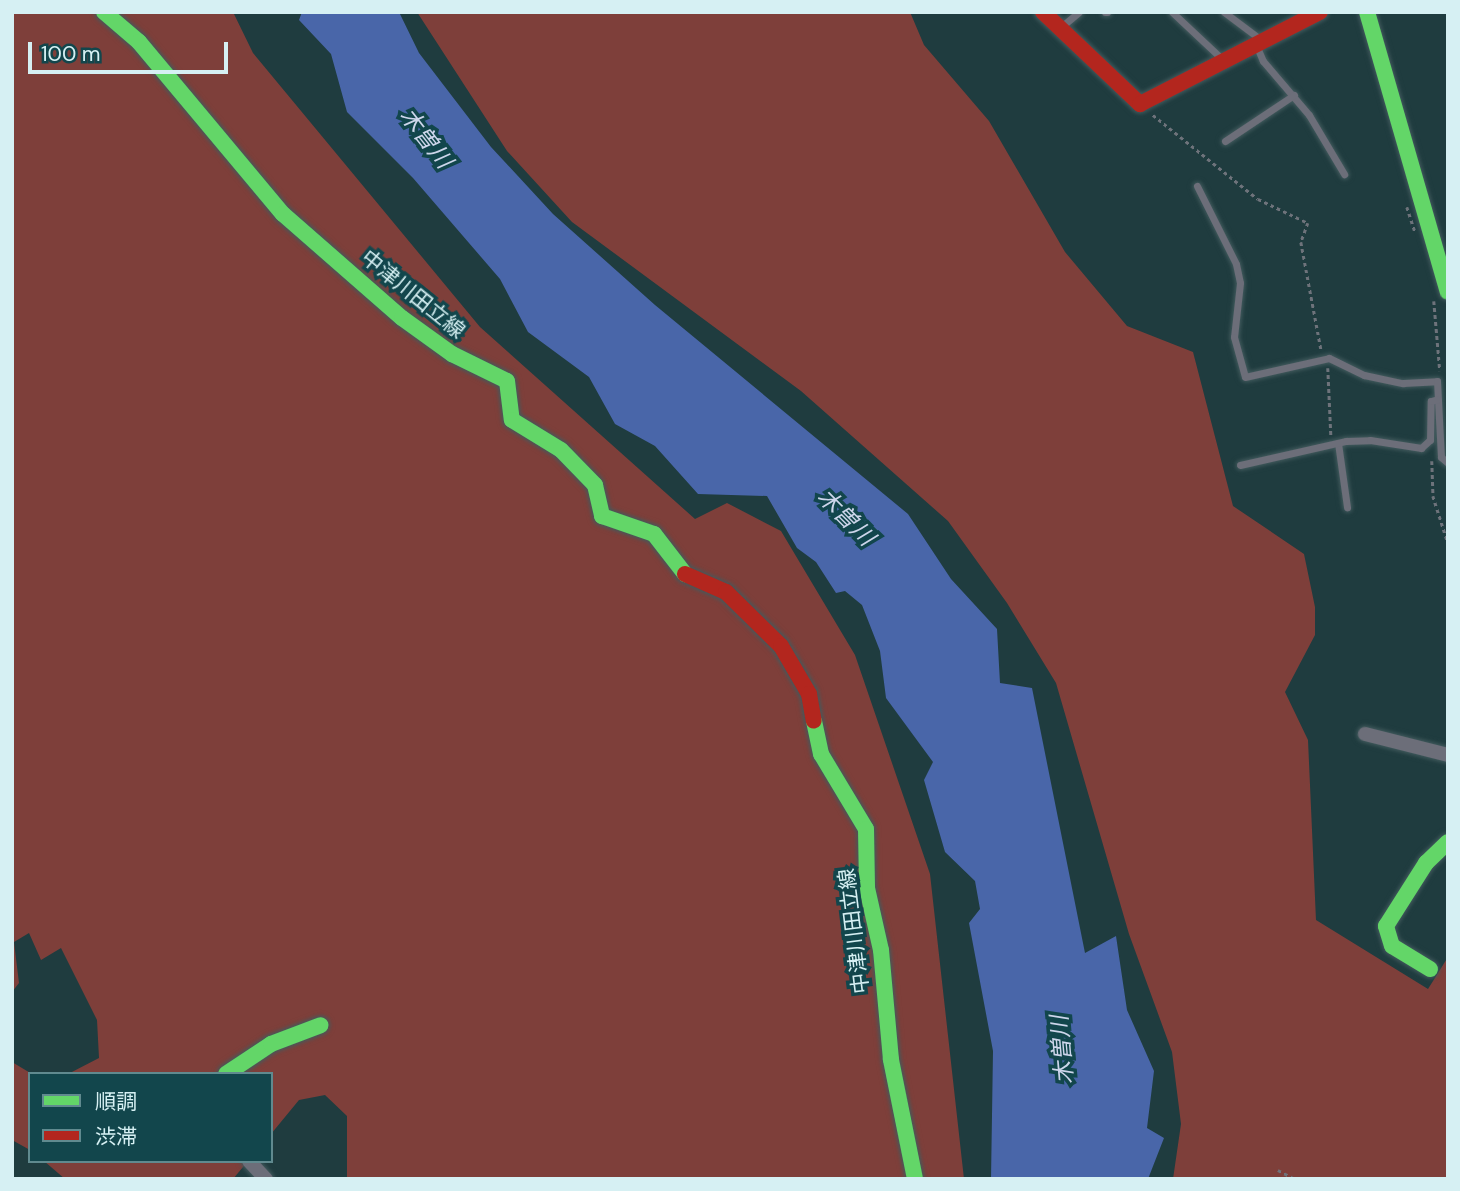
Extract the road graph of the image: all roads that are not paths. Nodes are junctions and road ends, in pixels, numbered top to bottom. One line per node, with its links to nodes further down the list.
1 (104, 12): 29 (main road, 中津川田立線)
2 (1043, 12): 8 (main road)
3 (1079, 12): 8 (lane)
4 (1172, 12): 10 (lane)
5 (1224, 12): 9 (lane)
6 (1320, 12): 9 (main road)
7 (1367, 12): 15 (main road)
8 (1060, 28): 10 (main road)
9 (1261, 45): 10 (main road); 11 (lane)
10 (1225, 62)
11 (1294, 95): 12 (lane); 13 (lane)
12 (1225, 141)
13 (1344, 174)
14 (1197, 186): 16 (lane)
15 (1448, 292)
16 (1438, 399): 17 (lane); 18 (lane)
17 (1335, 444): 19 (lane); 20 (lane)
18 (1448, 463)
19 (1240, 465)
20 (1347, 508)
21 (1365, 734): 22 (street)
22 (1448, 755)
23 (1448, 842): 24 (main road)
24 (1430, 969)
25 (321, 1025): 26 (main road)
26 (229, 1072)
27 (250, 1163): 28 (street)
28 (266, 1179)
29 (915, 1179)

